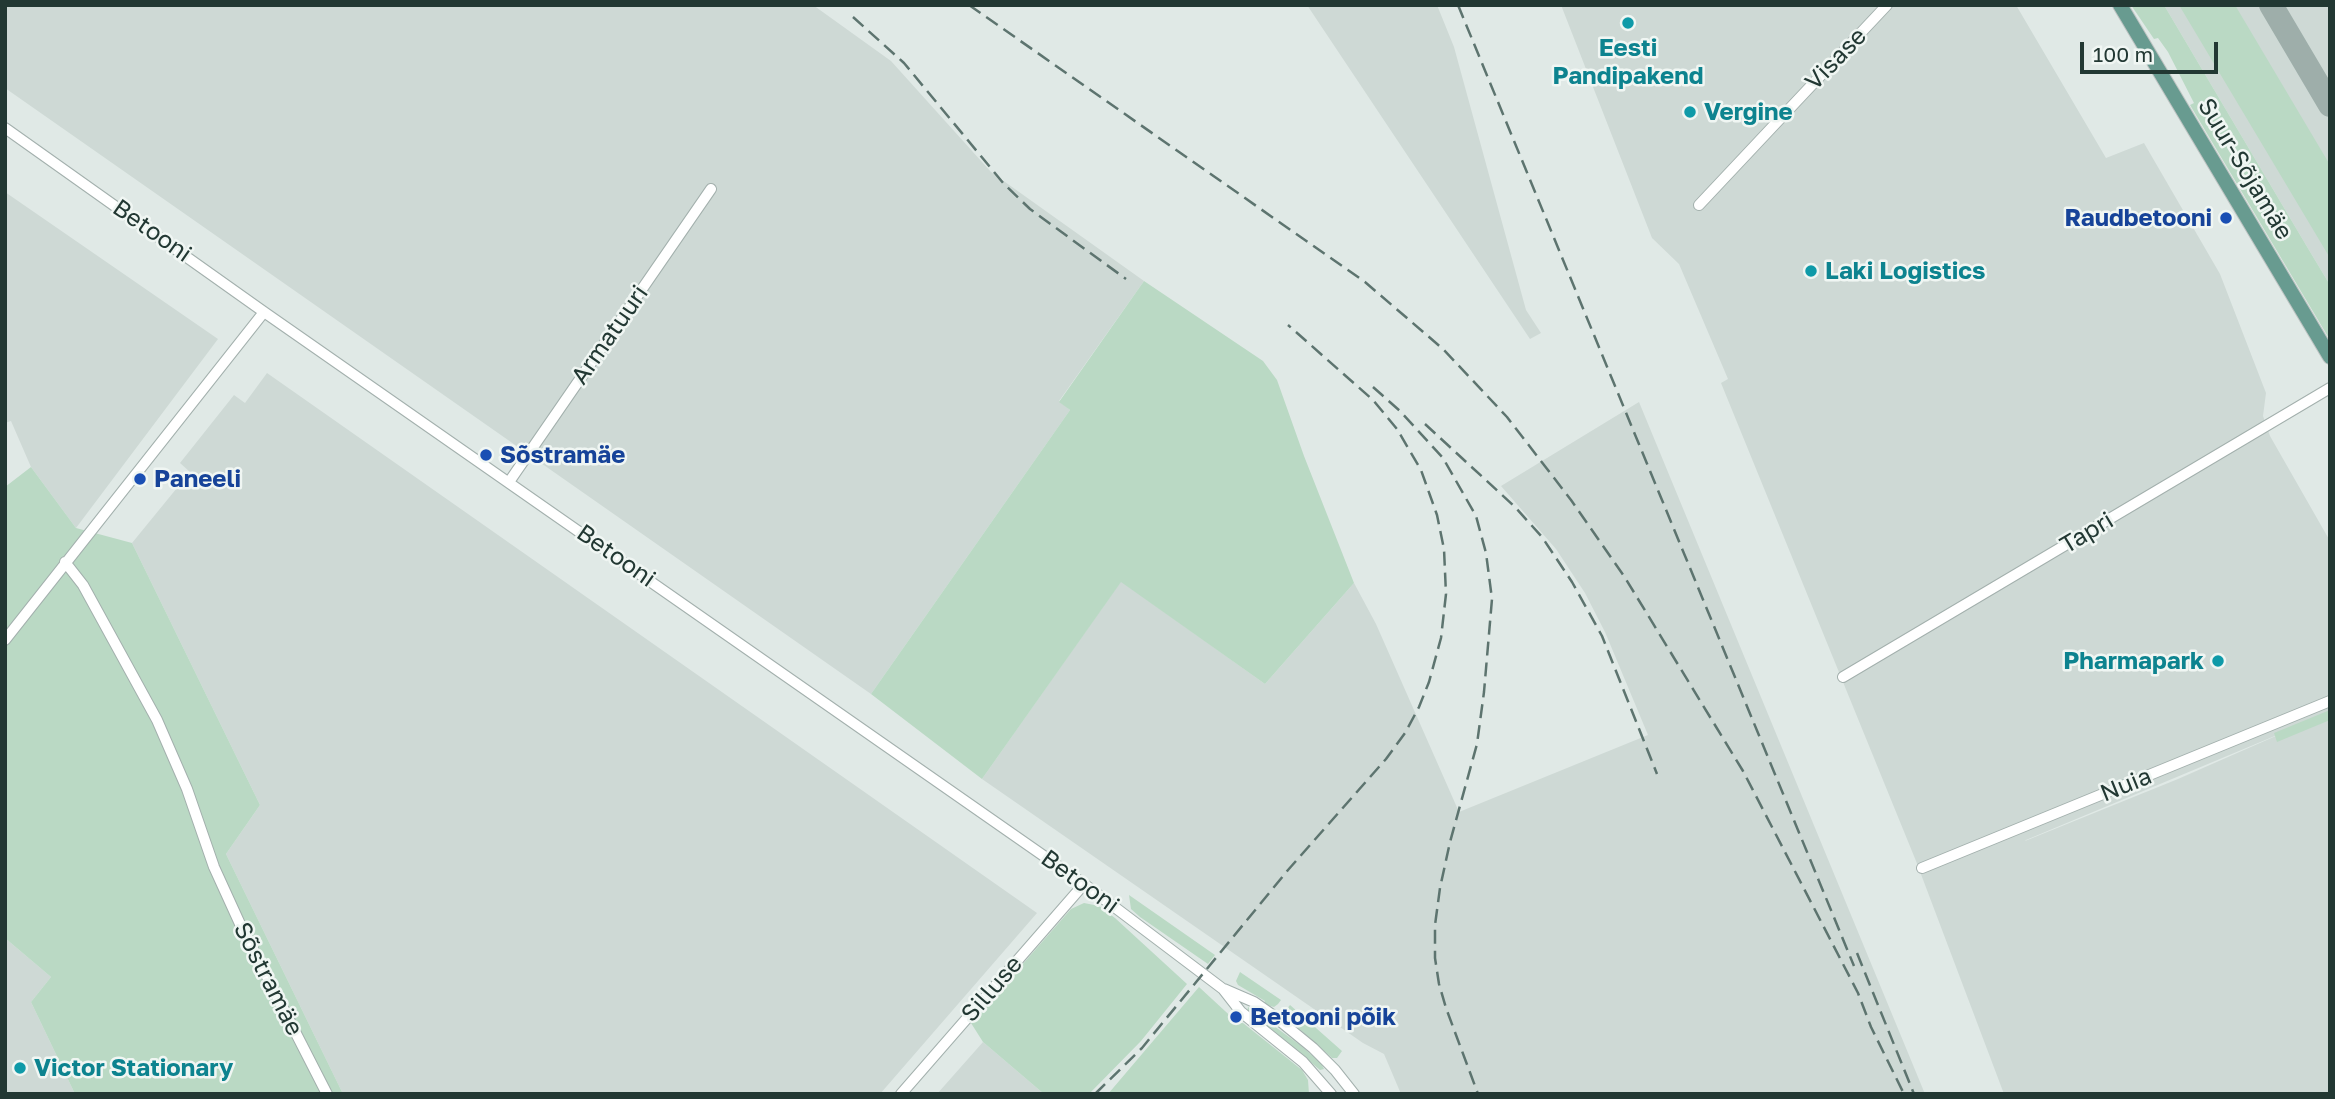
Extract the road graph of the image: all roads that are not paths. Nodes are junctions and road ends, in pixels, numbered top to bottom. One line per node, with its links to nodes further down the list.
1 (1887, 5): 5 (street, Visase)
2 (2120, 5): 7 (main road, Suur-Sõjamäe)
3 (5, 128): 6 (street, Betooni)
4 (711, 189): 9 (street, Armatuuri)
5 (1699, 205)
6 (264, 312): 9 (street, Betooni); 10 (street)
7 (2330, 357)
8 (2330, 388): 12 (street, Tapri)
9 (509, 482): 15 (street, Betooni)
10 (65, 562): 11 (street); 17 (street, Sõstramäe)
11 (5, 640)
12 (1843, 677)
13 (2330, 701): 14 (street, Nuia)
14 (1922, 868)
15 (1084, 884): 16 (street, Betooni); 18 (street, Silluse)
16 (1223, 989): 19 (street, Betooni); 20 (street, Betooni)
17 (327, 1094)
18 (901, 1094)
19 (1331, 1094)
20 (1354, 1094)

